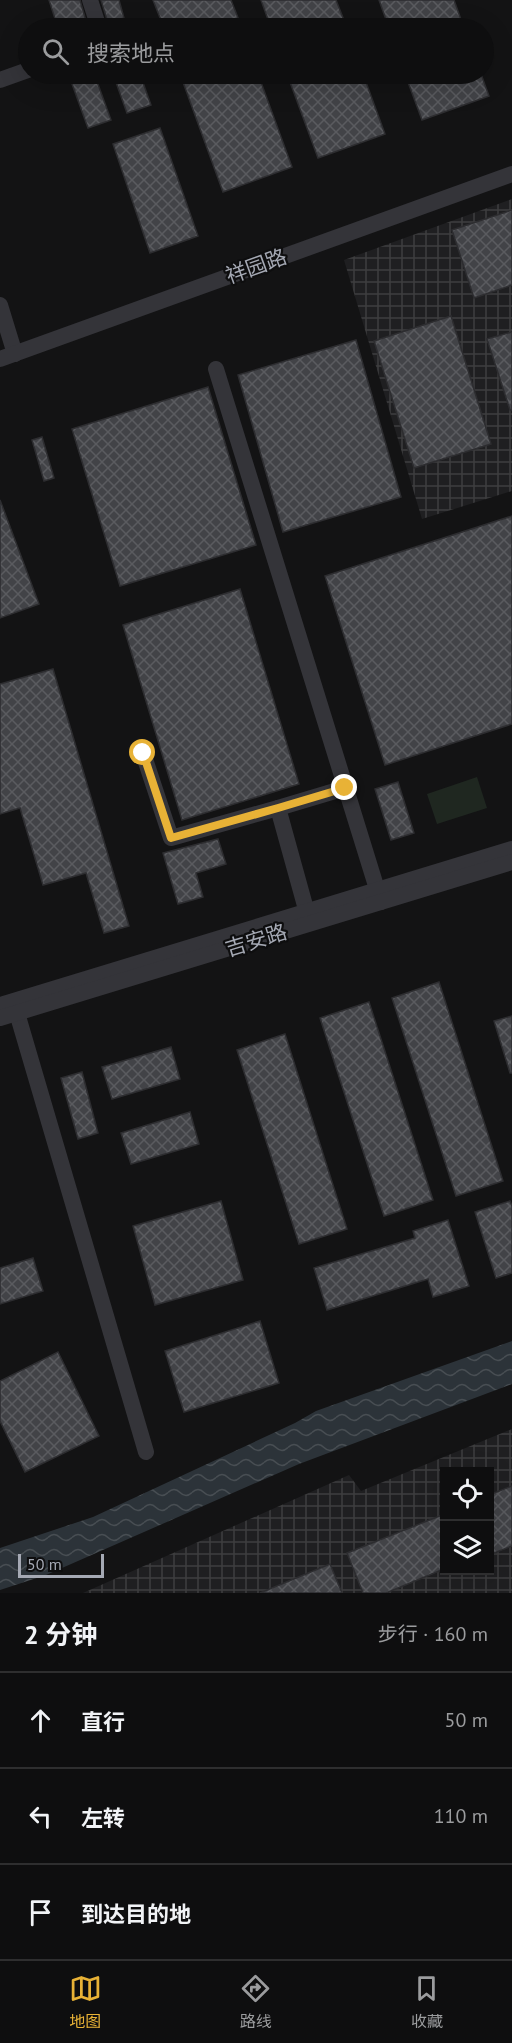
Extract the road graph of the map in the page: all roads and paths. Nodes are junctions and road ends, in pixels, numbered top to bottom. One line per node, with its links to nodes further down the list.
1 (90, 0): 2 (street)
2 (96, 18)
3 (18, 74): 4 (street)
4 (0, 80)
5 (512, 174): 7 (street, 祥园路)
6 (0, 305): 7 (street)
7 (8, 356)
8 (216, 369): 10 (street)
9 (143, 753): 11 (street)
10 (345, 788): 11 (street); 14 (street)
11 (278, 808): 15 (street)
12 (512, 849): 14 (street, 吉安路)
13 (512, 862): 14 (street, 吉安路)
14 (379, 896): 15 (street, 吉安路)
15 (309, 917): 16 (street, 吉安路); 17 (street, 吉安路)
16 (0, 1005)
17 (17, 1012): 18 (street, 吉安路); 19 (street)
18 (0, 1018)
19 (146, 1452)

